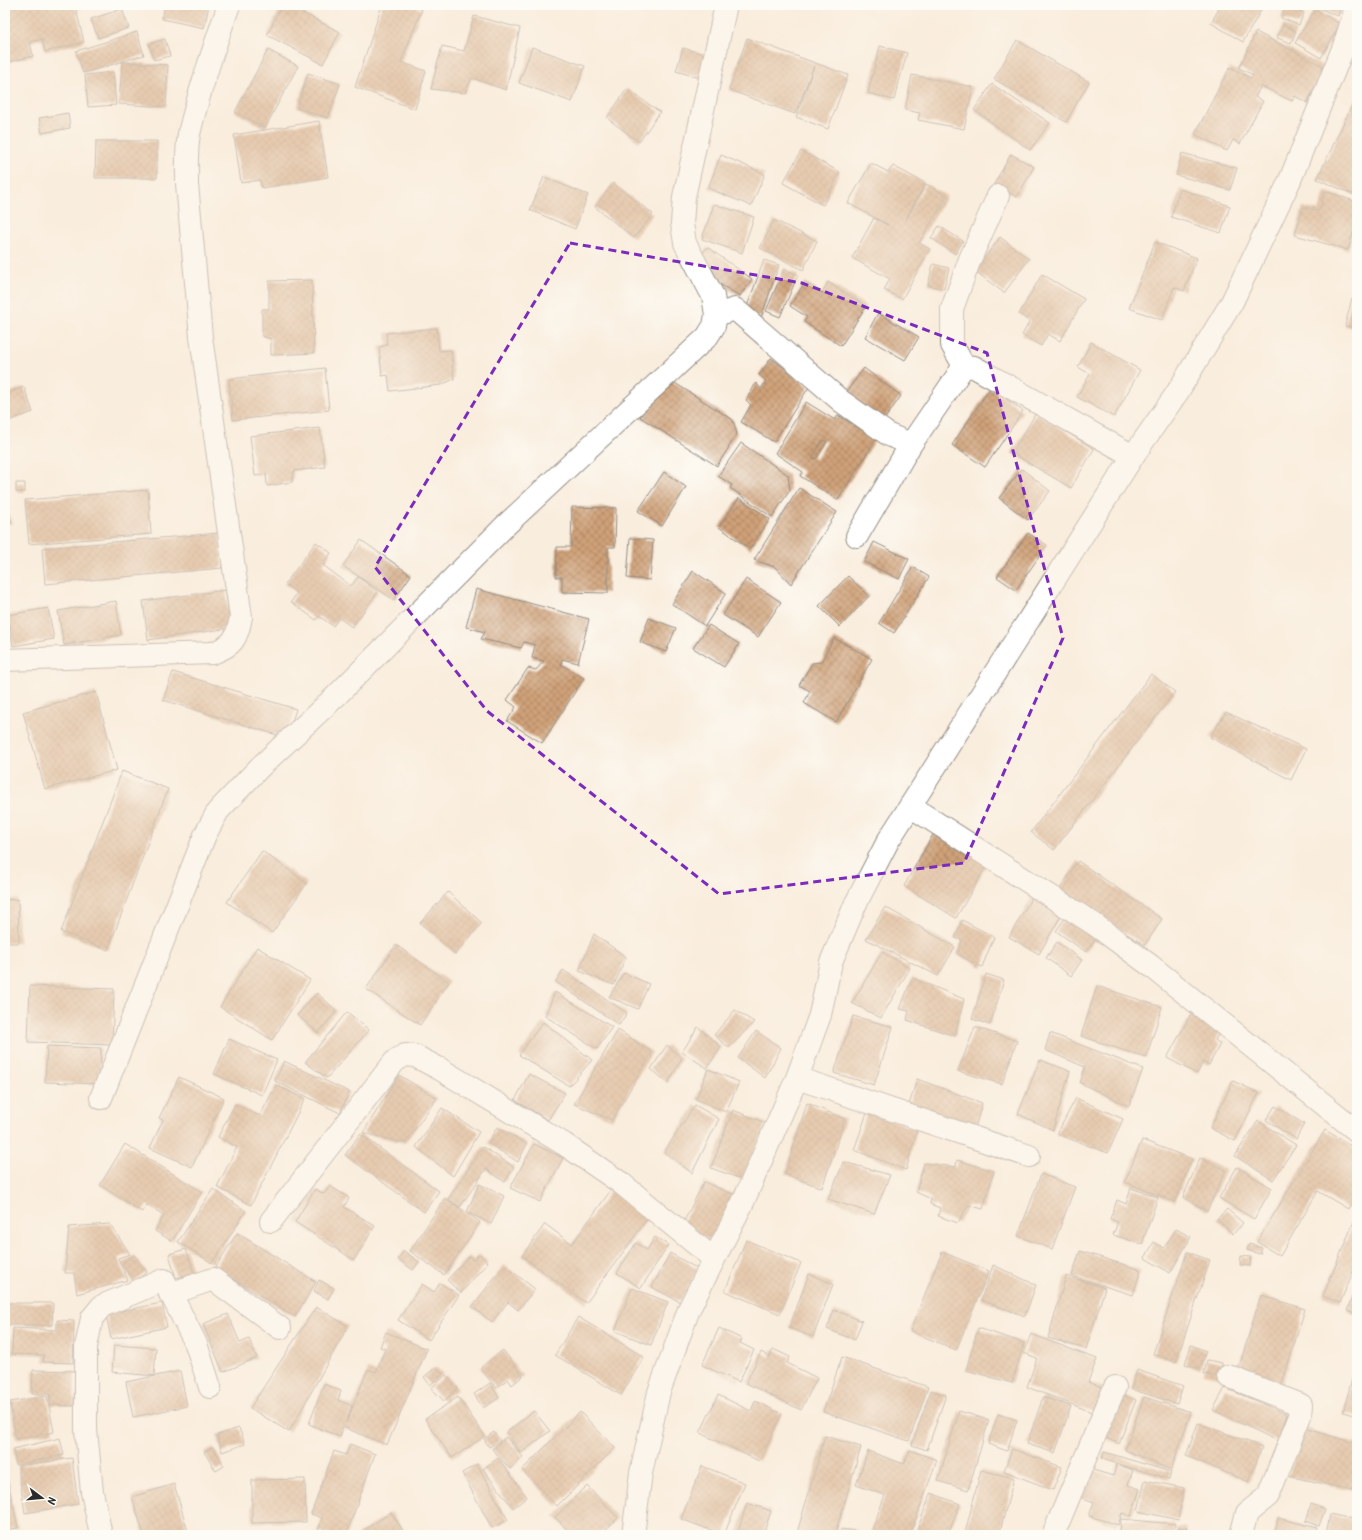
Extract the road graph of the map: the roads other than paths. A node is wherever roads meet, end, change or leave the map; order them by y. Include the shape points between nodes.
1 (229, 5) edge
2 (726, 5) edge
3 (1357, 5) edge
4 (998, 196) dead end
5 (716, 315) junction
6 (964, 366) junction
7 (911, 444) junction
8 (1133, 456) junction
9 (857, 536) dead end
10 (5, 660) edge
11 (910, 806) junction
12 (797, 1078) junction
13 (100, 1098) dead end
14 (1357, 1130) edge
15 (1029, 1156) dead end
16 (271, 1221) dead end
17 (714, 1259) junction
18 (170, 1294) junction
19 (280, 1328) dead end
20 (1228, 1376) dead end
21 (210, 1387) dead end
22 (1115, 1387) dead end
23 (101, 1535) edge
24 (633, 1535) edge
25 (1053, 1535) edge
26 (1241, 1535) edge

1 - 10 street via 189,136 187,184 201,337 241,617 239,630 225,648 212,653
2 - 5 street via 684,197 682,224 685,243 713,296
3 - 8 street via 1344,46 1290,180 1232,302 1177,393
4 - 6 street via 970,259 952,309 952,345
5 - 7 street via 735,309 840,401 889,435
5 - 13 street via 714,326 707,337 506,525 218,811 205,835
6 - 7 street
6 - 8 street via 974,367
7 - 9 street
8 - 11 street
11 - 12 street via 888,841 856,902 830,962 820,1015
11 - 14 street via 1094,924 1151,966
12 - 15 street
12 - 17 street via 743,1202
16 - 17 street via 395,1061 405,1055 415,1056 440,1069 570,1149 621,1183
17 - 24 street via 689,1309 659,1392 641,1473
18 - 19 street via 213,1279
18 - 21 street via 196,1344
18 - 23 street via 164,1280 102,1306 92,1318 86,1347 86,1430 92,1492
20 - 26 street via 1301,1405 1300,1416 1268,1496 1247,1513
22 - 25 street

